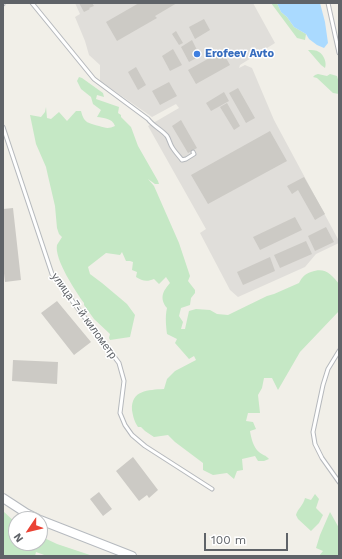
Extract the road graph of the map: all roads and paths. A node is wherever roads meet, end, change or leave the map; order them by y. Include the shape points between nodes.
1 (32, 3) edge
2 (328, 3) edge
3 (339, 53) edge
4 (3, 127) edge
5 (193, 152) dead end
6 (339, 351) edge
7 (339, 482) edge
8 (212, 489) dead end
9 (3, 498) edge
10 (23, 511) edge
11 (48, 523) edge
12 (132, 556) edge

1 - 5 lane via 94,79 162,130 182,160 194,154
2 - 3 lane
4 - 8 lane, улица 7-й километр via 52,274 119,363 124,381 120,413 125,425 145,446
6 - 7 lane via 322,385 313,432 320,454
9 - 10 main road
11 - 12 main road

